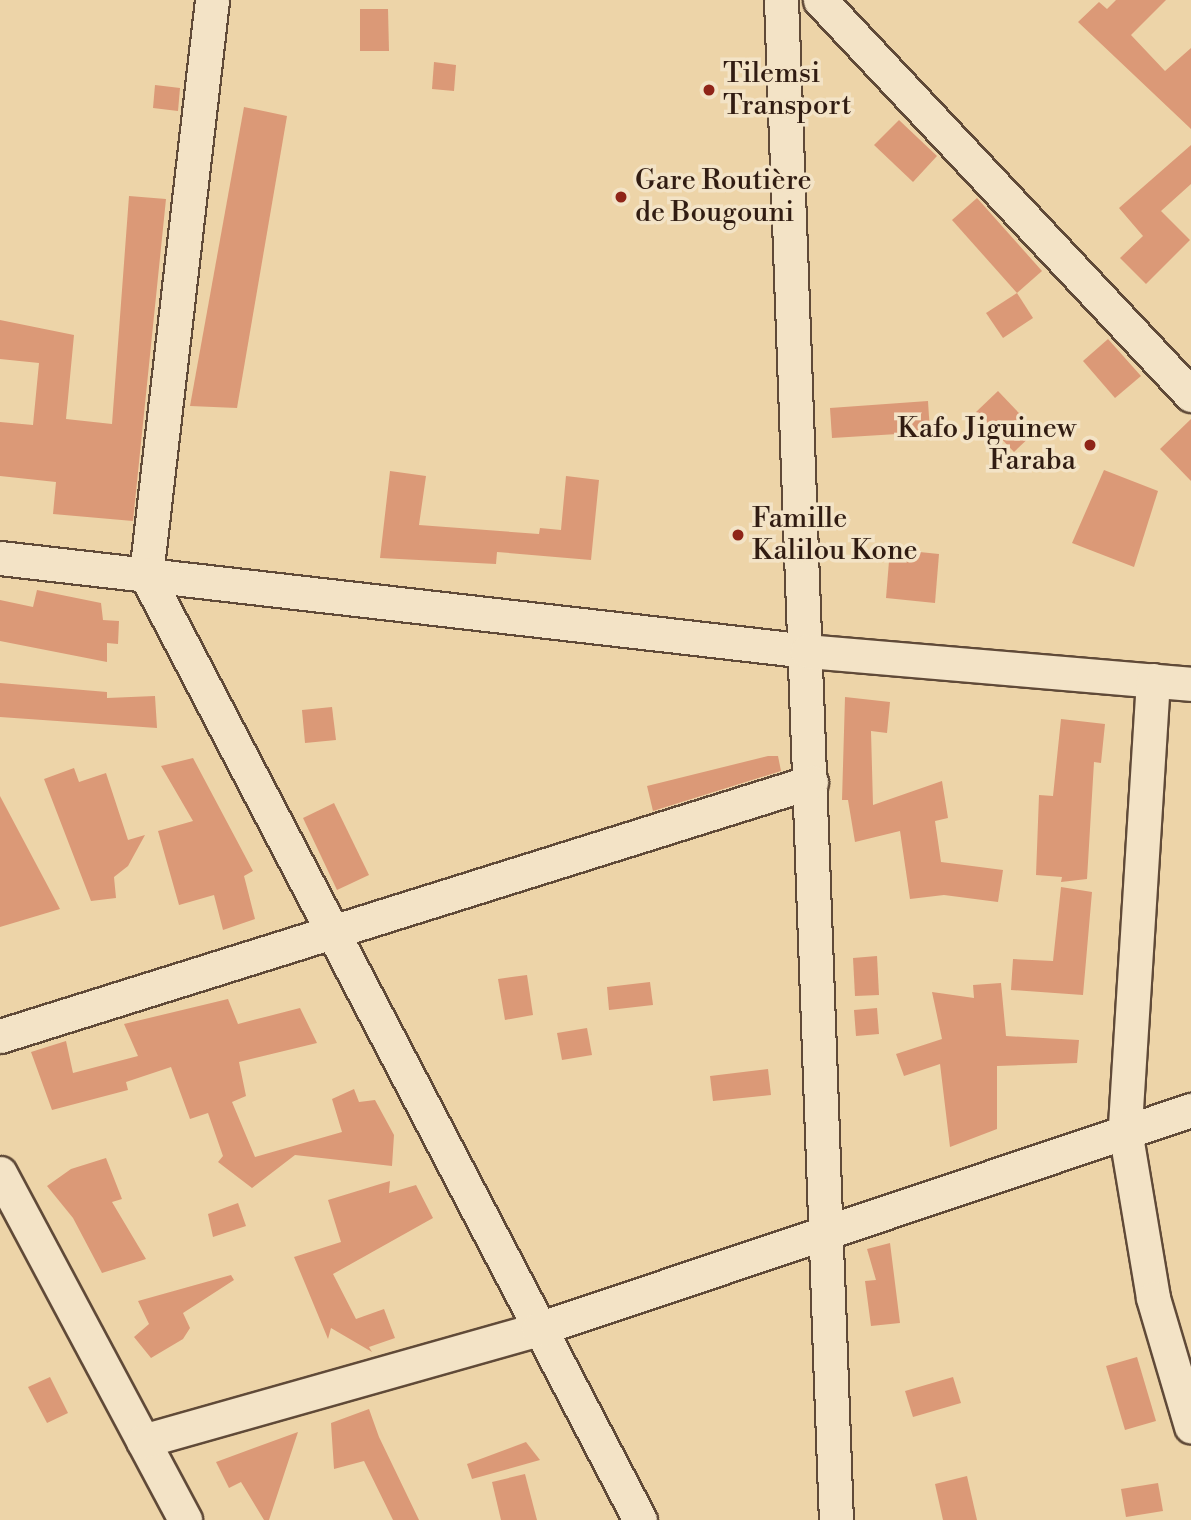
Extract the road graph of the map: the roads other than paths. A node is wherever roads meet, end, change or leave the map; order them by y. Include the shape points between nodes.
1 (212, 0) edge
2 (781, 0) edge
3 (820, 0) edge
4 (1191, 395) edge
5 (0, 558) edge
6 (146, 575) junction
7 (807, 651) junction
8 (1153, 680) junction
9 (1191, 684) edge
10 (811, 782) junction
11 (333, 929) junction
12 (0, 1036) edge
13 (1191, 1110) edge
14 (1125, 1130) junction
15 (0, 1174) edge
16 (826, 1228) junction
17 (538, 1329) junction
18 (1191, 1426) edge
19 (144, 1441) junction
20 (185, 1520) edge
21 (640, 1520) edge
22 (836, 1520) edge

1 - 6 street
2 - 7 street
3 - 4 street
5 - 6 street
6 - 7 street
6 - 11 street
7 - 8 street
7 - 10 street
8 - 9 street
8 - 14 street
10 - 11 street
10 - 16 street
11 - 12 street
11 - 17 street
13 - 14 street
14 - 16 street
14 - 18 street via 1153,1298
15 - 19 street
16 - 17 street
16 - 22 street
17 - 19 street
17 - 21 street
19 - 20 street

